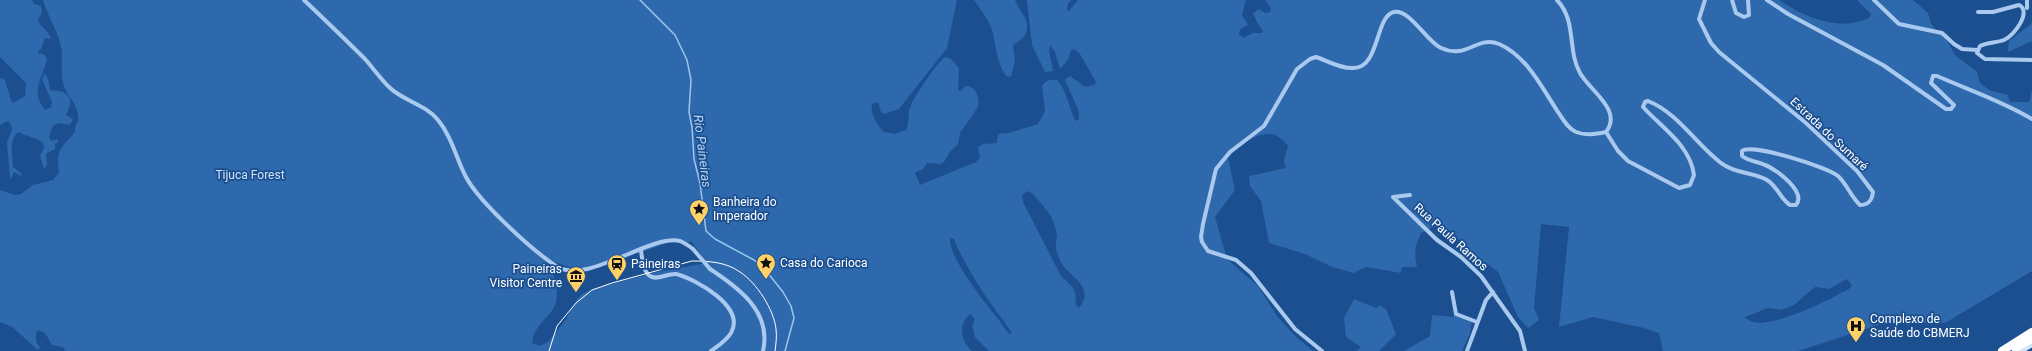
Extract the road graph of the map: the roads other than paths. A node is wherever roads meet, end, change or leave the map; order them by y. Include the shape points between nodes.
1 (304, 0) edge
2 (1558, 0) edge
3 (1705, 0) edge
4 (1732, 0) edge
5 (1748, 0) edge
6 (1767, 0) edge
7 (1874, 0) edge
8 (2027, 0) edge
9 (2027, 8) junction
10 (1978, 12) dead end
11 (1977, 50) junction
12 (2032, 60) edge
13 (2032, 119) edge
14 (1606, 132) junction
15 (1410, 195) dead end
16 (640, 250) junction
17 (1452, 292) dead end
18 (1493, 292) junction
19 (1477, 322) junction
20 (2032, 330) edge
21 (2032, 339) edge
22 (2032, 344) edge
23 (711, 351) edge
24 (763, 351) edge
25 (1322, 351) edge
26 (1467, 351) edge
27 (1525, 351) edge
28 (2000, 351) edge
29 (2011, 351) edge
30 (2020, 351) edge

1 - 16 street via 366,60 389,87 432,113 452,143 462,169 474,189 520,236 556,266 564,270 585,268
2 - 14 street via 1568,17 1576,66 1589,88 1610,112 1611,122
3 - 14 street, Estrada do Sumaré via 1699,19 1711,43 1806,123 1857,171 1873,192 1872,199 1860,205 1838,176 1818,167 1758,150 1744,149 1742,156 1746,160 1765,165 1780,174 1794,188 1799,201 1796,205 1790,205 1766,179 1734,170 1720,162 1682,126 1648,101 1643,108 1673,136 1689,158 1694,176 1690,185 1679,188 1628,161
4 - 5 street via 1736,13 1744,17 1749,14
6 - 13 street via 1883,65 1946,109 1951,109 1954,105 1931,83 1934,76 2008,105
7 - 11 street via 1899,24 1942,33 1962,49
8 - 9 street
9 - 10 street via 2019,4 1993,12
9 - 11 street via 2028,20 2019,30 2003,40 1980,46
11 - 12 street via 1978,55 1985,59
14 - 25 street via 1589,135 1571,130 1530,69 1513,52 1501,45 1487,42 1458,52 1446,50 1432,43 1411,19 1399,12 1394,12 1388,17 1372,53 1360,67 1345,68 1316,57 1302,64 1264,126 1230,152 1216,169 1203,224 1202,242 1208,251 1236,260 1252,273 1295,329
15 - 18 street, Rua Paula Ramos via 1393,198 1437,240 1461,257
16 - 23 street via 646,273 650,276 654,278 674,274 687,277 722,300 733,321 732,332
16 - 24 street, bridge via 664,241 687,244 710,269 741,291 758,311 765,332
17 - 19 street via 1456,314
18 - 19 street via 1486,300
18 - 27 street, Rua Paula Ramos via 1520,331
19 - 26 street
20 - 28 highway
21 - 29 highway
22 - 30 main road

